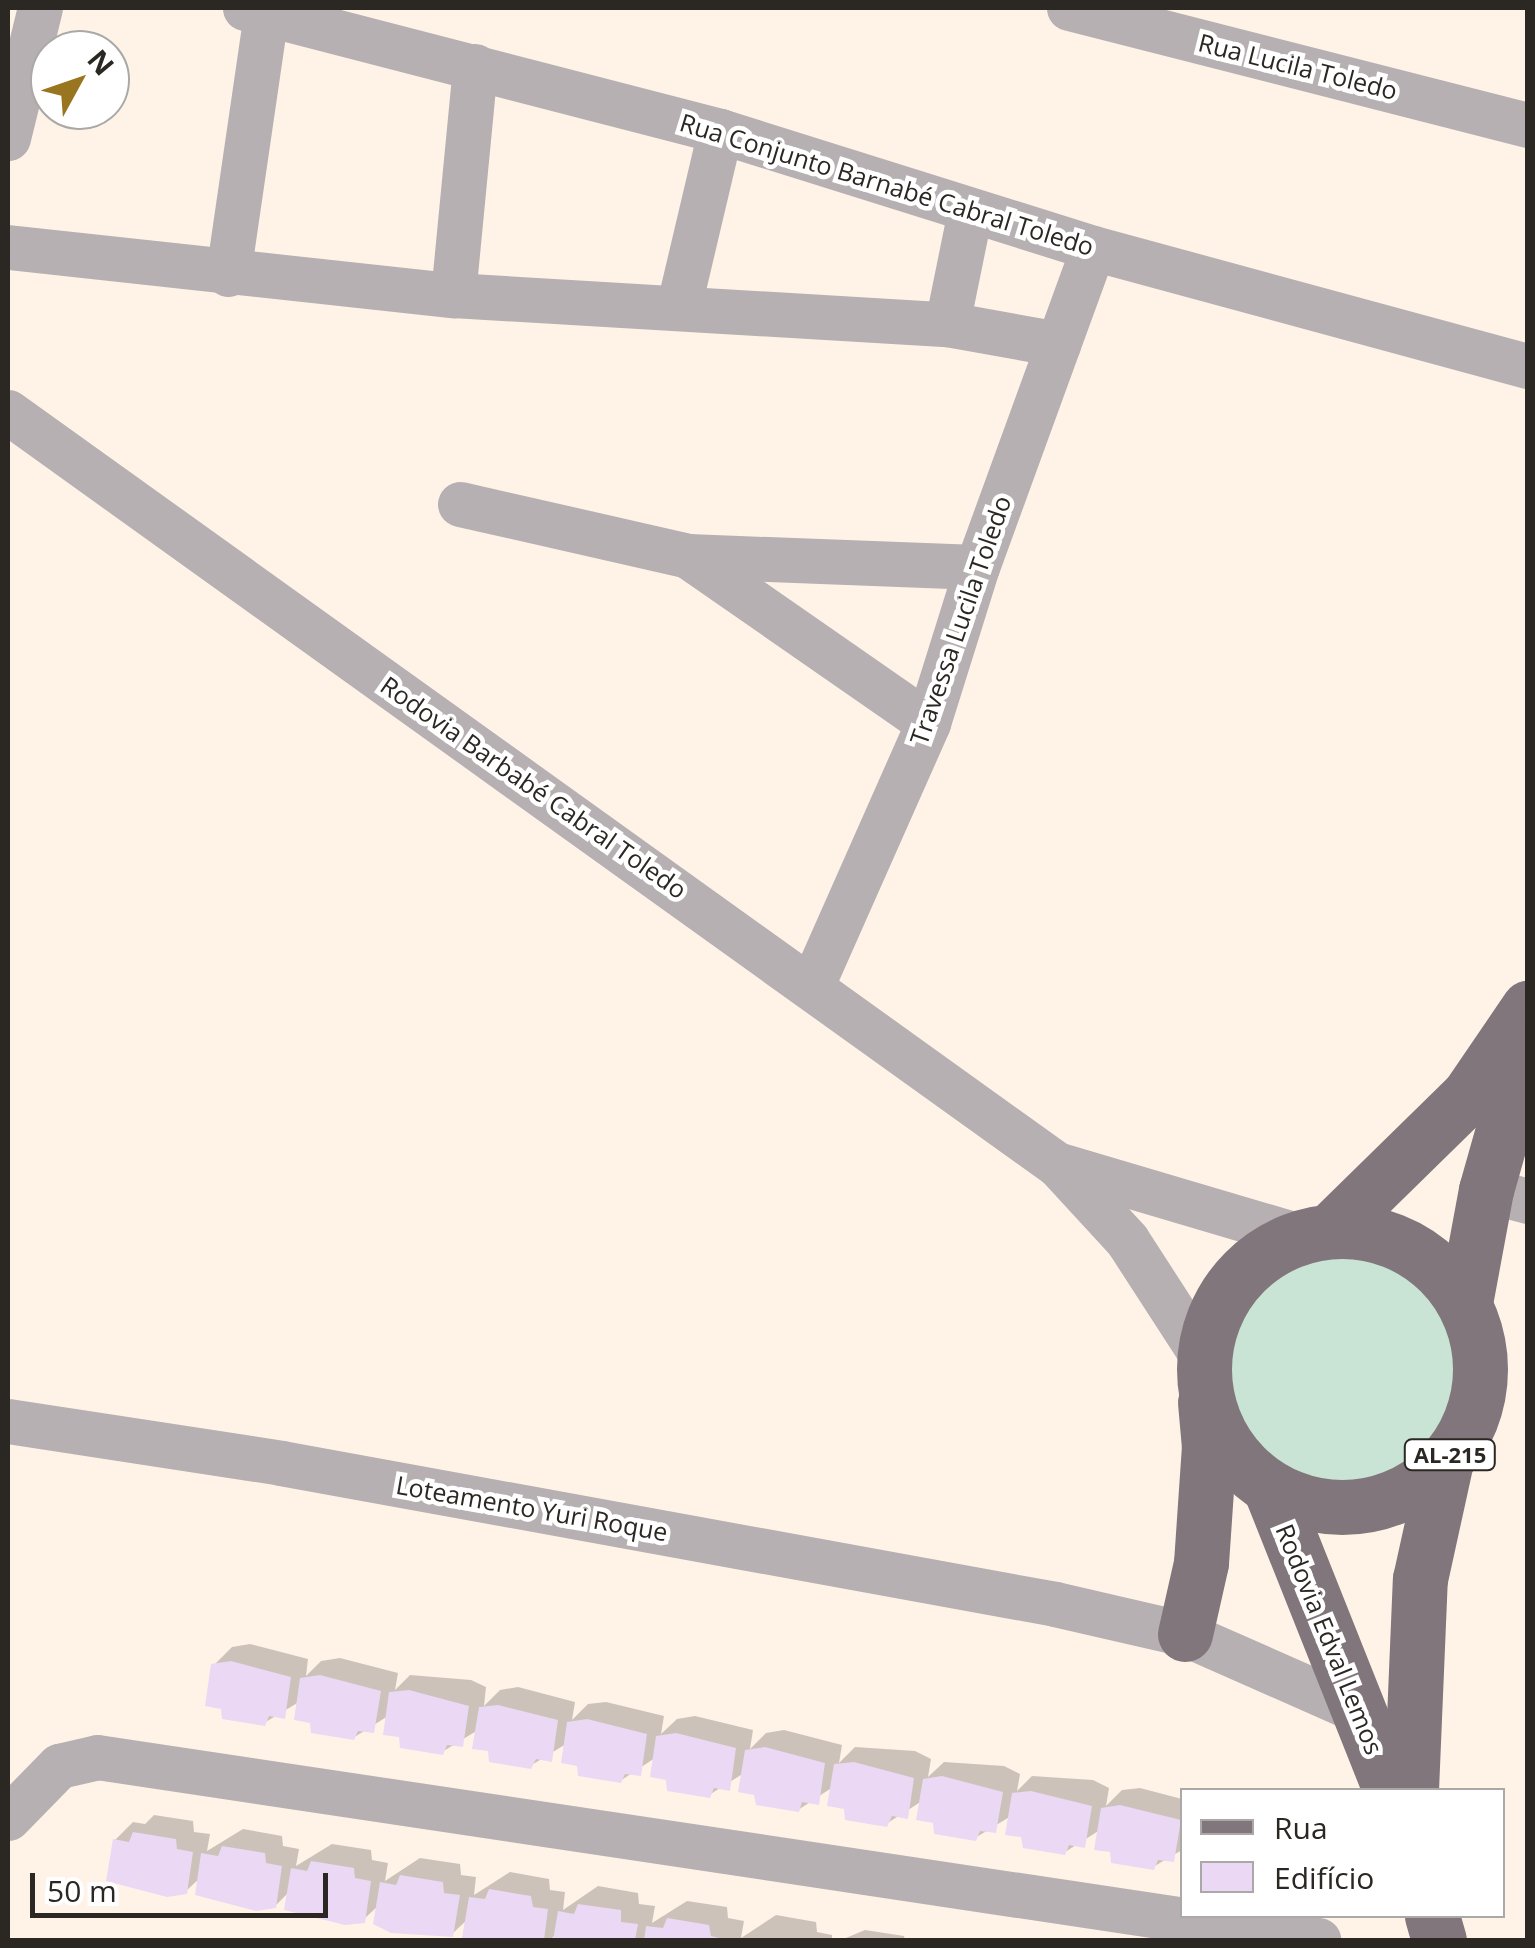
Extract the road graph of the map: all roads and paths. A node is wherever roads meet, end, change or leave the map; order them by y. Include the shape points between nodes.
1 (40, 8) edge
2 (1069, 8) edge
3 (256, 10) edge
4 (475, 66) junction
5 (1528, 125) edge
6 (720, 132) junction
7 (8, 138) edge
8 (970, 212) junction
9 (8, 248) edge
10 (1094, 248) junction
11 (228, 274) junction
12 (453, 295) junction
13 (679, 305) junction
14 (947, 324) junction
15 (1058, 344) junction
16 (1528, 366) edge
17 (8, 412) edge
18 (460, 504) dead end
19 (688, 556) junction
20 (976, 567) junction
21 (928, 722) junction
22 (812, 985) junction
23 (1528, 1008) edge
24 (1528, 1042) edge
25 (1058, 1165) junction
26 (1507, 1196) edge
27 (1315, 1231) junction
28 (1465, 1303) junction
29 (1203, 1375) junction
30 (8, 1421) edge
31 (1446, 1462) junction
32 (1264, 1483) junction
33 (1201, 1563) junction
34 (1185, 1634) junction
35 (1357, 1710) junction
36 (1389, 1788) edge
37 (1411, 1788) edge
38 (8, 1818) edge
39 (1318, 1940) edge

1 - 7 street
2 - 5 street, Rua Lucila Toledo
3 - 4 street, Rua Conjunto Barnabé Cabral Toledo
3 - 11 street
4 - 6 street, Rua Conjunto Barnabé Cabral Toledo
4 - 12 street
6 - 8 street, Rua Conjunto Barnabé Cabral Toledo
6 - 13 street
8 - 10 street, Rua Conjunto Barnabé Cabral Toledo
8 - 14 street
9 - 11 street
10 - 15 street, Travessa Lucila Toledo
10 - 16 street, Rua Conjunto Barnabé Cabral Toledo
11 - 12 street
12 - 13 street
13 - 14 street
14 - 15 street
15 - 20 street, Travessa Lucila Toledo
17 - 22 street, Rodovia Barbabé Cabral Toledo
18 - 19 street
19 - 20 street
19 - 21 street
20 - 21 street, Travessa Lucila Toledo
21 - 22 street, Travessa Lucila Toledo
22 - 25 street, Rodovia Barbabé Cabral Toledo
23 - 27 main road via 1468,1096
24 - 26 main road, AL-215
25 - 27 street, Rodovia Barbabé Cabral Toledo
25 - 29 street, Rodovia Barbabé Cabral Toledo via 1127,1240
26 - 28 main road, AL-215
27 - 28 main road, AL-215 via 1410,1246
27 - 29 main road via 1232,1281
28 - 31 main road, AL-215 via 1479,1343 1480,1386 1469,1426
29 - 32 main road via 1215,1426
29 - 33 main road via 1209,1447
30 - 34 street, Loteamento Yuri Roque via 281,1462 1055,1604
31 - 32 main road, AL-215 via 1408,1491 1363,1506 1315,1506
31 - 37 main road, Rodovia Edval Lemos / AL-215 via 1420,1579
32 - 33 main road via 1226,1510
32 - 35 main road, Rodovia Edval Lemos
33 - 34 main road
34 - 35 street, Loteamento Yuri Roque
35 - 36 main road, Rodovia Edval Lemos
38 - 39 street via 58,1766 97,1757

